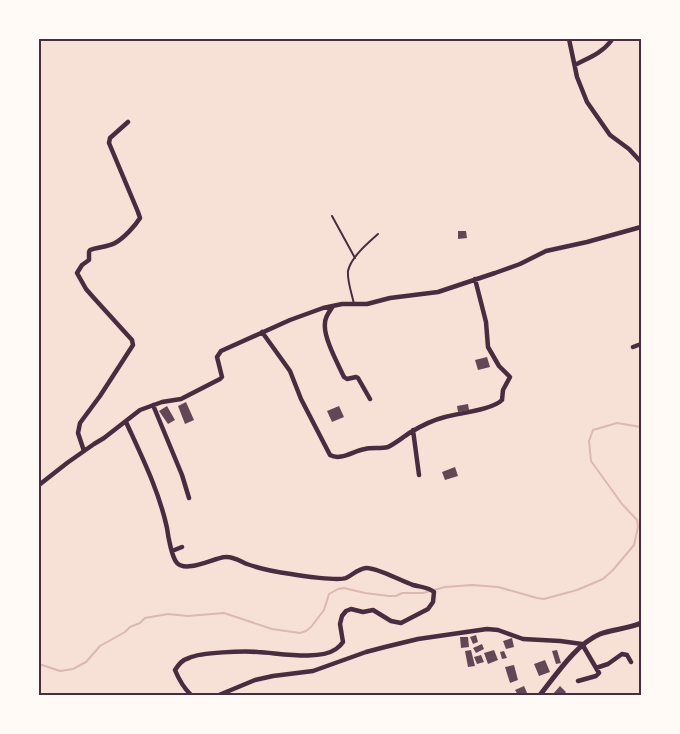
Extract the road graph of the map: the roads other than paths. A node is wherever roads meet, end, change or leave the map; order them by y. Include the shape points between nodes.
1 (569, 39) edge
2 (611, 40) edge
3 (575, 65) junction
4 (128, 122) dead end
5 (641, 162) edge
6 (332, 216) dead end
7 (641, 226) edge
8 (378, 234) dead end
9 (355, 258) junction
10 (475, 279) junction
11 (354, 304) junction
12 (333, 306) junction
13 (262, 332) junction
14 (641, 344) edge
15 (633, 347) dead end
16 (370, 399) dead end
17 (153, 405) junction
18 (126, 422) junction
19 (413, 430) junction
20 (84, 451) junction
21 (419, 475) dead end
22 (39, 485) edge
23 (189, 498) dead end
24 (183, 548) dead end
25 (172, 551) junction
26 (641, 623) edge
27 (582, 644) junction
28 (631, 662) dead end
29 (596, 668) junction
30 (578, 681) dead end
31 (191, 695) edge
32 (219, 695) edge
33 (540, 695) edge

1 - 3 street
2 - 3 street via 601,51
3 - 5 street via 586,102 610,135
4 - 20 street via 109,143 140,218 117,242 90,250 88,261 77,273 133,345 80,423 78,433
6 - 9 lane
7 - 10 street via 553,249
8 - 9 lane
9 - 11 lane via 348,273
10 - 11 street via 438,292
10 - 19 street via 488,347 510,376 502,400
11 - 12 street
12 - 13 street
12 - 16 street via 324,324 333,352 344,377 358,378
13 - 17 street via 219,354 220,380 181,399
13 - 19 street via 290,372 331,457 387,447
14 - 15 street
17 - 18 street
17 - 23 street
18 - 20 street
18 - 25 street via 164,513
19 - 21 street
20 - 22 street
24 - 25 street
25 - 31 street via 177,563 183,566 229,557 274,571 341,578 370,568 430,589 434,594 428,609 401,623 373,610 349,610 340,624 343,642 336,650 318,655 255,651 189,658 175,670
26 - 27 street via 600,634
27 - 29 street
27 - 32 street via 523,639 488,629 461,632 366,652 313,671 255,680
27 - 33 street
28 - 29 street via 622,654
29 - 30 street via 596,676

